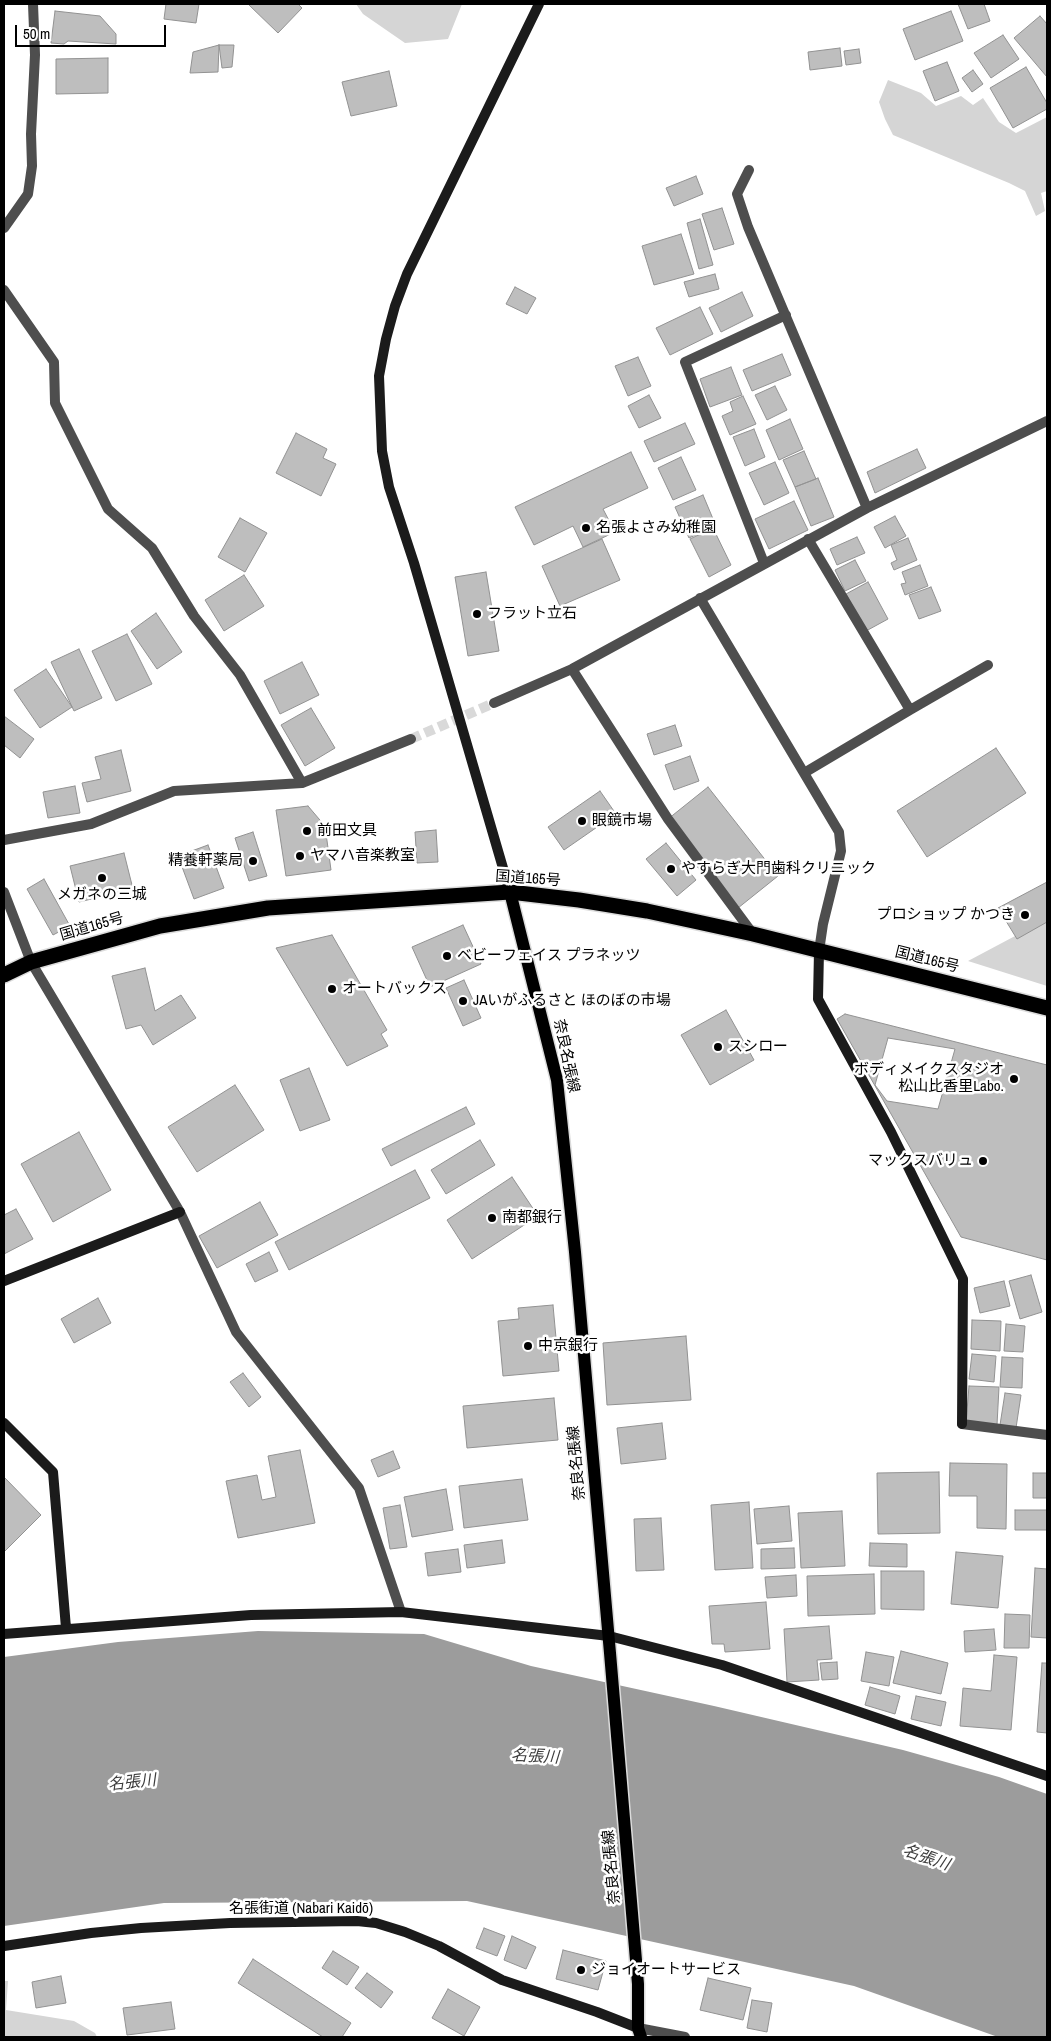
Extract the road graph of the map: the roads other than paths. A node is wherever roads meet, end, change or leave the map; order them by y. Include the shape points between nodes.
1 (33, 4) edge
2 (539, 4) edge
3 (749, 170) dead end
4 (4, 228) edge
5 (4, 290) edge
6 (786, 315) junction
7 (1047, 421) edge
8 (867, 508) junction
9 (808, 539) junction
10 (764, 563) junction
11 (700, 598) junction
12 (988, 665) dead end
13 (572, 669) junction
14 (494, 703) tunnel mouth
15 (910, 710) junction
16 (411, 739) tunnel mouth
17 (804, 773) junction
18 (302, 783) junction
19 (4, 840) edge
20 (4, 892) edge
21 (510, 892) junction
22 (753, 934) junction
23 (819, 951) junction
24 (31, 962) junction
25 (4, 975) edge
26 (1047, 1008) edge
27 (180, 1212) junction
28 (4, 1281) edge
29 (4, 1423) edge
30 (1047, 1435) edge
31 (401, 1612) junction
32 (66, 1628) junction
33 (4, 1634) edge
34 (609, 1636) junction
35 (1047, 1776) edge
36 (4, 1946) edge
37 (639, 2032) edge
38 (686, 2037) edge

1 - 4 street via 32,166 28,194
2 - 21 street via 407,274 392,314 379,376 382,452 389,487
3 - 6 street via 737,194
5 - 18 street via 54,362 55,403 108,508 152,548 194,616 240,675
6 - 8 street
6 - 10 street via 686,362
7 - 8 street
8 - 9 street
9 - 10 street
9 - 15 street
10 - 11 street
11 - 13 street
11 - 17 street
12 - 15 street
13 - 14 street
13 - 22 street via 668,818
15 - 17 street
16 - 18 street
17 - 23 street via 839,832 842,851
18 - 19 street via 174,791 90,824
20 - 24 street
21 - 22 highway, 国道165号 via 647,911
21 - 24 highway, 国道165号 via 268,908 160,926
21 - 34 main road, 奈良名張線 via 557,1080
22 - 23 highway, 国道165号
23 - 26 highway, 国道165号
23 - 30 street via 818,999 891,1132 963,1280 962,1424
24 - 25 highway, 国道165号
24 - 27 street
27 - 28 street
27 - 31 street via 236,1332 359,1488
29 - 32 street via 53,1472
31 - 32 street via 251,1615
31 - 34 street
32 - 33 street
34 - 35 street via 722,1665
34 - 37 main road, 奈良名張線 via 638,1984
36 - 37 street, 名張街道 (Nabari Kaidō) via 91,1933 230,1923 376,1923 439,1946 502,1980 597,2012
37 - 38 street

